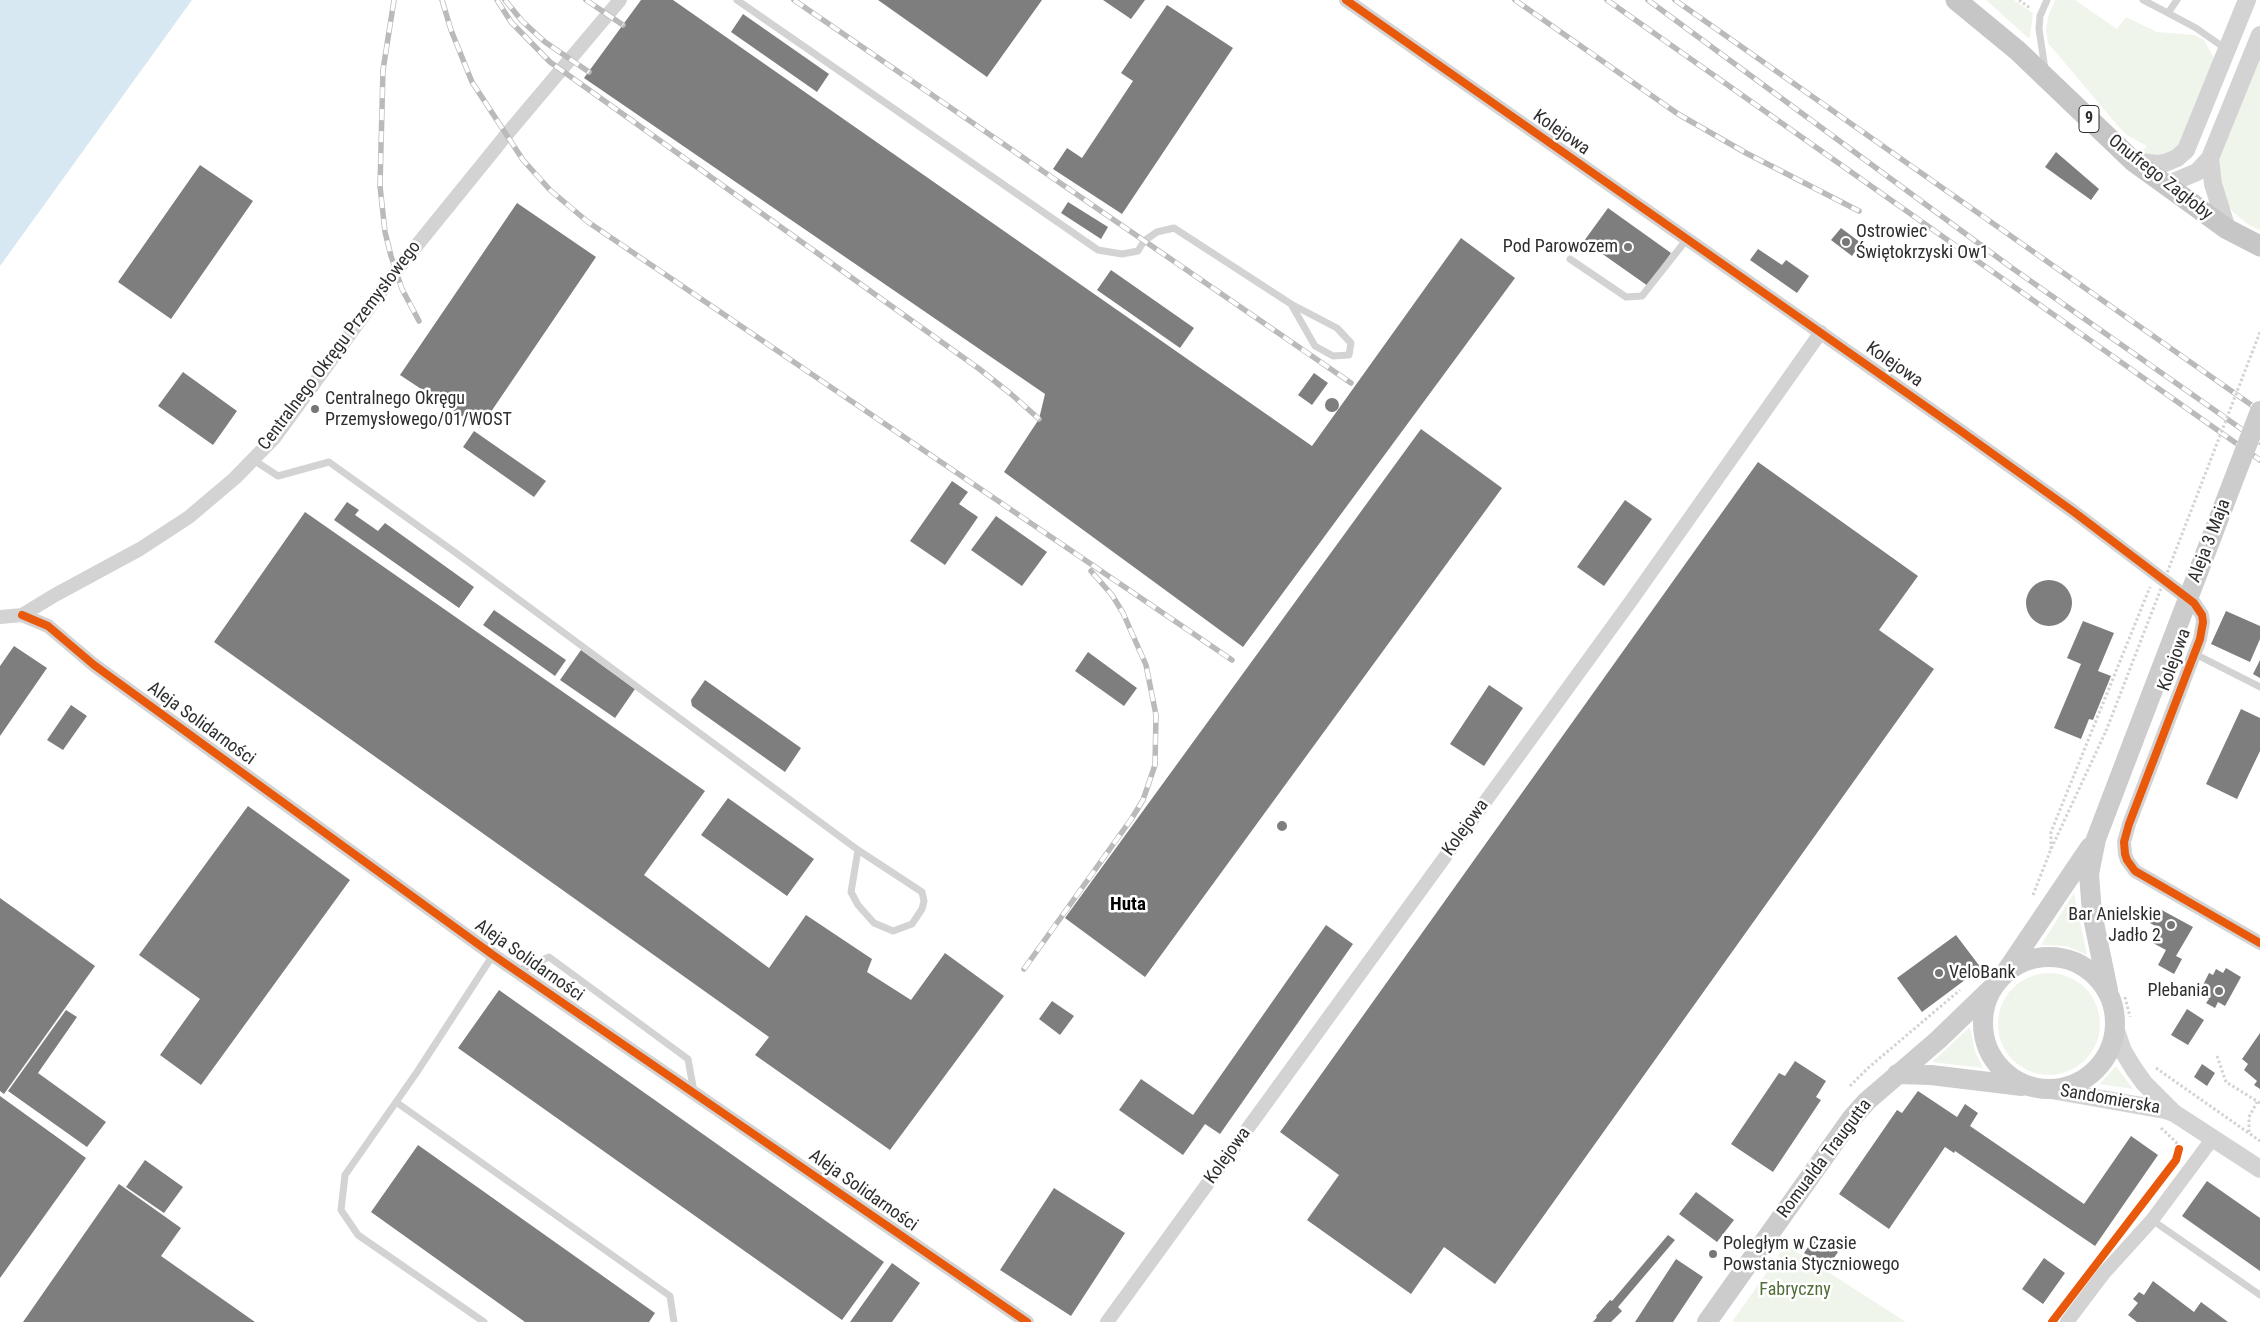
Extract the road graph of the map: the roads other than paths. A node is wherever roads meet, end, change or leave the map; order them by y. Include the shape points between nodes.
1 (620, 0) edge
2 (737, 0) edge
3 (1346, 0) edge
4 (1956, 0) edge
5 (2047, 0) edge
6 (2143, 0) edge
7 (2176, 0) edge
8 (2248, 0) edge
9 (2168, 12) junction
10 (2260, 35) edge
11 (2226, 49) junction
12 (2046, 77) junction
13 (2210, 158) junction
14 (2133, 161) junction
15 (2166, 185) junction
16 (2227, 229) junction
17 (1687, 240) junction
18 (2260, 246) edge
19 (1570, 259) dead end
20 (1291, 304) junction
21 (1821, 332) junction
22 (2260, 411) edge
23 (252, 459) junction
24 (22, 615) junction
25 (0, 617) edge
26 (2195, 654) junction
27 (2260, 687) edge
28 (2096, 839) junction
29 (858, 850) junction
30 (2260, 943) edge
31 (493, 955) junction
32 (2007, 970) junction
33 (517, 971) junction
34 (1994, 986) junction
35 (2109, 994) junction
36 (2115, 1028) junction
37 (1897, 1074) junction
38 (2040, 1088) junction
39 (694, 1092) junction
40 (396, 1102) junction
41 (2174, 1113) junction
42 (2213, 1138) junction
43 (2260, 1169) edge
44 (2152, 1220) junction
45 (2260, 1295) edge
46 (484, 1322) edge
47 (674, 1322) edge
48 (1027, 1322) edge
49 (1107, 1322) edge
50 (1707, 1322) edge
51 (2067, 1322) edge

1 - 23 street, Centralnego Okręgu Przemysłowego via 402,264 275,437
2 - 20 lane via 1098,250 1122,254 1138,251 1144,241 1157,232 1174,228
3 - 17 street, Kolejowa
4 - 12 main road, Onufrego Zagłoby / 9
5 - 12 lane via 2038,29
6 - 9 lane
7 - 9 lane
8 - 11 street
9 - 11 lane
10 - 13 street
11 - 14 street via 2189,144 2182,154 2172,161 2157,164
12 - 14 main road, Onufrego Zagłoby / 9
13 - 15 street via 2197,172
13 - 16 street via 2213,184
14 - 15 main road, Onufrego Zagłoby / 9
15 - 16 main road, Onufrego Zagłoby / 9
16 - 18 main road, Onufrego Zagłoby / 9
17 - 19 lane via 1642,296 1626,296
17 - 21 street, Kolejowa
20 - 20 lane via 1337,328 1351,343 1349,355 1333,356 1315,346
21 - 26 street, Kolejowa via 2074,512 2194,603 2203,622
21 - 49 street, Kolejowa via 1631,601
22 - 28 main road, Aleja 3 Maja, bridge
23 - 24 street, Centralnego Okręgu Przemysłowego via 210,501 166,533
23 - 29 lane via 278,476 329,462
24 - 25 street, Centralnego Okręgu Przemysłowego
24 - 31 street, Aleja Solidarności via 48,626 94,665
26 - 27 lane
26 - 30 street, Kolejowa via 2129,824 2124,842 2127,860 2135,871
28 - 32 main road, Aleja 3 Maja
28 - 35 main road, Aleja 3 Maja via 2089,890
29 - 29 lane via 922,892 922,909 912,924 893,931 874,923 858,905 851,892
31 - 33 street, Aleja Solidarności
31 - 40 lane
32 - 34 main road
32 - 35 main road via 2025,961 2044,957 2064,958 2090,971
33 - 39 street, Aleja Solidarności
33 - 39 lane via 549,958 688,1059
34 - 37 main road, Romualda Traugutta
34 - 38 main road via 1986,1004 1983,1023 1990,1052 2008,1075
35 - 36 main road via 2115,1013
36 - 38 main road via 2109,1052 2091,1074 2064,1087
36 - 41 street, Sandomierska via 2134,1069
37 - 38 main road
37 - 50 main road, Romualda Traugutta via 1867,1101 1838,1135
38 - 41 street, Sandomierska via 2146,1105
39 - 48 street, Aleja Solidarności
40 - 46 lane via 345,1176 342,1210 358,1235
40 - 47 lane via 670,1296
41 - 42 street, Sandomierska
42 - 43 street, Sandomierska
42 - 44 street
44 - 45 lane
44 - 51 street via 2104,1273

